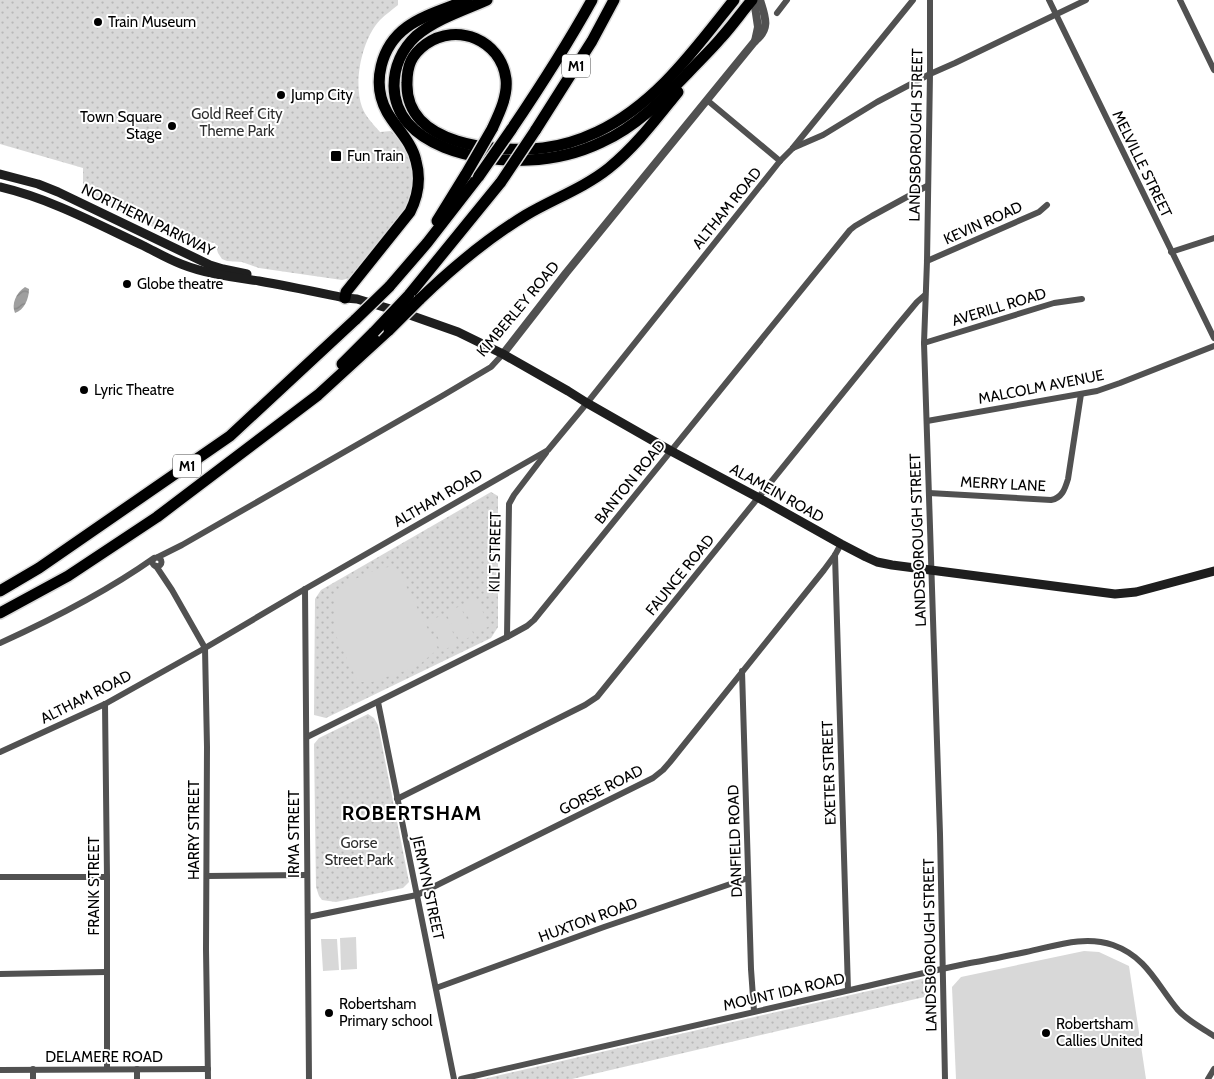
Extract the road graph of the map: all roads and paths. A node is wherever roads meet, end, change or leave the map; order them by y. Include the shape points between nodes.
1 (467, 0) edge
2 (487, 0) edge
3 (592, 0) edge
4 (614, 0) edge
5 (734, 0) edge
6 (753, 0) edge
7 (760, 0) edge
8 (787, 0) edge
9 (913, 0) edge
10 (930, 0) edge
11 (1049, 0) edge
12 (1086, 0) edge
13 (1180, 0) edge
14 (776, 13) dead end
15 (1056, 15) junction
16 (721, 38) junction
17 (755, 40) junction
18 (1214, 70) edge
19 (930, 74) junction
20 (707, 100) junction
21 (792, 149) junction
22 (780, 161) junction
23 (0, 174) edge
24 (927, 186) junction
25 (0, 188) edge
26 (1047, 206) dead end
27 (1214, 238) edge
28 (427, 243) junction
29 (1171, 252) junction
30 (927, 261) junction
31 (345, 295) junction
32 (925, 295) junction
33 (414, 297) junction
34 (1082, 299) dead end
35 (1214, 338) edge
36 (924, 343) junction
37 (1214, 346) edge
38 (503, 354) junction
39 (1082, 394) junction
40 (587, 403) junction
41 (287, 418) junction
42 (927, 421) junction
43 (548, 450) junction
44 (671, 451) junction
45 (929, 493) junction
46 (759, 498) junction
47 (841, 544) junction
48 (835, 556) junction
49 (158, 562) junction
50 (932, 569) junction
51 (1214, 571) edge
52 (305, 588) junction
53 (0, 591) edge
54 (0, 613) edge
55 (507, 637) junction
56 (0, 643) edge
57 (205, 648) junction
58 (742, 671) junction
59 (378, 702) junction
60 (105, 704) junction
61 (307, 737) junction
62 (0, 752) edge
63 (397, 799) junction
64 (307, 875) junction
65 (207, 876) junction
66 (0, 877) edge
67 (107, 877) junction
68 (748, 878) junction
69 (417, 894) junction
70 (308, 917) junction
71 (942, 969) junction
72 (106, 972) junction
73 (0, 974) edge
74 (436, 988) junction
75 (848, 990) junction
76 (754, 1011) junction
77 (1214, 1036) edge
78 (107, 1069) junction
79 (137, 1069) junction
80 (208, 1069) junction
81 (1214, 1069) edge
82 (0, 1070) edge
83 (33, 1070) junction
84 (33, 1079) edge
85 (137, 1079) edge
86 (208, 1079) edge
87 (309, 1079) edge
88 (454, 1079) edge
89 (460, 1079) edge
90 (945, 1079) edge
91 (1208, 1079) edge

1 - 31 highway via 408,26 385,54 379,78 382,101 416,160 418,188 410,212
2 - 16 highway via 442,20 416,37 398,63 394,91 399,109 424,137 461,153 501,161 569,154 626,129 647,114
3 - 28 highway, M1, bridge via 511,130
4 - 33 highway, M1, bridge via 536,131
5 - 28 highway, bridge via 677,70 630,113 579,140 545,148 506,150 478,147 433,131 414,114 406,90 408,65 426,44 440,36 456,34 481,41 494,51 506,79 506,90 492,129 466,174 438,217
6 - 16 highway
6 - 17 street via 758,27
7 - 17 street, KIMBERLEY ROAD via 765,25
8 - 14 street
9 - 21 street, ALTHAM ROAD
10 - 19 street, LANDSBOROUGH STREET
11 - 15 street, MELVILLE STREET
12 - 15 street, ALTHAM ROAD
13 - 18 street
15 - 19 street, ALTHAM ROAD
15 - 29 street, MELVILLE STREET
16 - 33 highway via 625,155 607,170 497,234
17 - 20 street, KIMBERLEY ROAD
19 - 21 street, ALTHAM ROAD
19 - 24 street, LANDSBOROUGH STREET
20 - 22 street
20 - 38 street, KIMBERLEY ROAD
21 - 22 street, ALTHAM ROAD
22 - 40 street, ALTHAM ROAD
23 - 31 main road, NORTHERN PARKWAY via 58,192 210,266
24 - 30 street, LANDSBOROUGH STREET
24 - 44 street, BANTON ROAD via 850,230
25 - 31 main road, NORTHERN PARKWAY via 36,197 201,271
26 - 30 street, KEVIN ROAD
27 - 29 street
28 - 53 highway, M1, bridge via 389,287 230,436 39,568
29 - 35 street, MELVILLE STREET
30 - 32 street, LANDSBOROUGH STREET
31 - 38 main road, ALAMEIN ROAD via 458,332
32 - 36 street, LANDSBOROUGH STREET
32 - 46 street, FAUNCE ROAD
33 - 41 highway, M1, bridge
33 - 41 highway, bridge via 389,330 318,395
34 - 36 street, AVERILL ROAD via 1054,303
36 - 42 street, LANDSBOROUGH STREET
37 - 39 street, MALCOLM AVENUE via 1120,383
38 - 40 main road, ALAMEIN ROAD
38 - 49 street, KIMBERLEY ROAD via 491,366 442,396 182,545
39 - 42 street, MALCOLM AVENUE
39 - 45 street, MERRY LANE via 1068,479 1059,497 1051,500
40 - 43 street, ALTHAM ROAD
40 - 44 main road, ALAMEIN ROAD
41 - 54 highway, M1 via 141,528 68,576
42 - 45 street, LANDSBOROUGH STREET
43 - 52 street, ALTHAM ROAD
43 - 55 street, KILT STREET via 509,504
44 - 46 main road, ALAMEIN ROAD
44 - 55 street, BANTON ROAD via 541,613 527,626
45 - 50 street, LANDSBOROUGH STREET
46 - 47 main road, ALAMEIN ROAD
46 - 63 street, FAUNCE ROAD via 593,701
47 - 48 street, GORSE ROAD
47 - 50 main road, ALAMEIN ROAD via 877,562
48 - 58 street, GORSE ROAD
48 - 75 street, EXETER STREET
49 - 56 street, KIMBERLEY ROAD
49 - 57 street, HARRY STREET
50 - 51 main road, ALAMEIN ROAD via 1115,594 1136,592
50 - 71 street, LANDSBOROUGH STREET
52 - 57 street, ALTHAM ROAD
52 - 61 street, IRMA STREET
55 - 59 street, BANTON ROAD
57 - 60 street, ALTHAM ROAD
57 - 65 street, HARRY STREET
58 - 68 street, DANFIELD ROAD
58 - 69 street, GORSE ROAD via 670,762 653,778
59 - 61 street, BANTON ROAD
59 - 63 street, JERMYN STREET
60 - 62 street, ALTHAM ROAD
60 - 67 street, FRANK STREET
61 - 64 street, IRMA STREET
63 - 69 street, JERMYN STREET
64 - 65 street
64 - 70 street, IRMA STREET
65 - 80 street, HARRY STREET
66 - 67 street
67 - 72 street, FRANK STREET
68 - 74 street, HUXTON ROAD
68 - 76 street, DANFIELD ROAD
69 - 70 street, GORSE ROAD
69 - 74 street, JERMYN STREET
70 - 87 street, IRMA STREET
71 - 75 street, MOUNT IDA ROAD
71 - 77 street, MOUNT IDA ROAD via 1072,942 1093,941 1114,946 1139,960 1181,1012
71 - 90 street, LANDSBOROUGH STREET
72 - 73 street
72 - 78 street, FRANK STREET
74 - 88 street, JERMYN STREET
75 - 76 street, MOUNT IDA ROAD
76 - 89 street, MOUNT IDA ROAD
78 - 79 street, DELAMERE ROAD
78 - 83 street, DELAMERE ROAD
79 - 80 street, DELAMERE ROAD
79 - 85 street
80 - 86 street, HARRY STREET
81 - 91 street
82 - 83 street, DELAMERE ROAD
83 - 84 street

